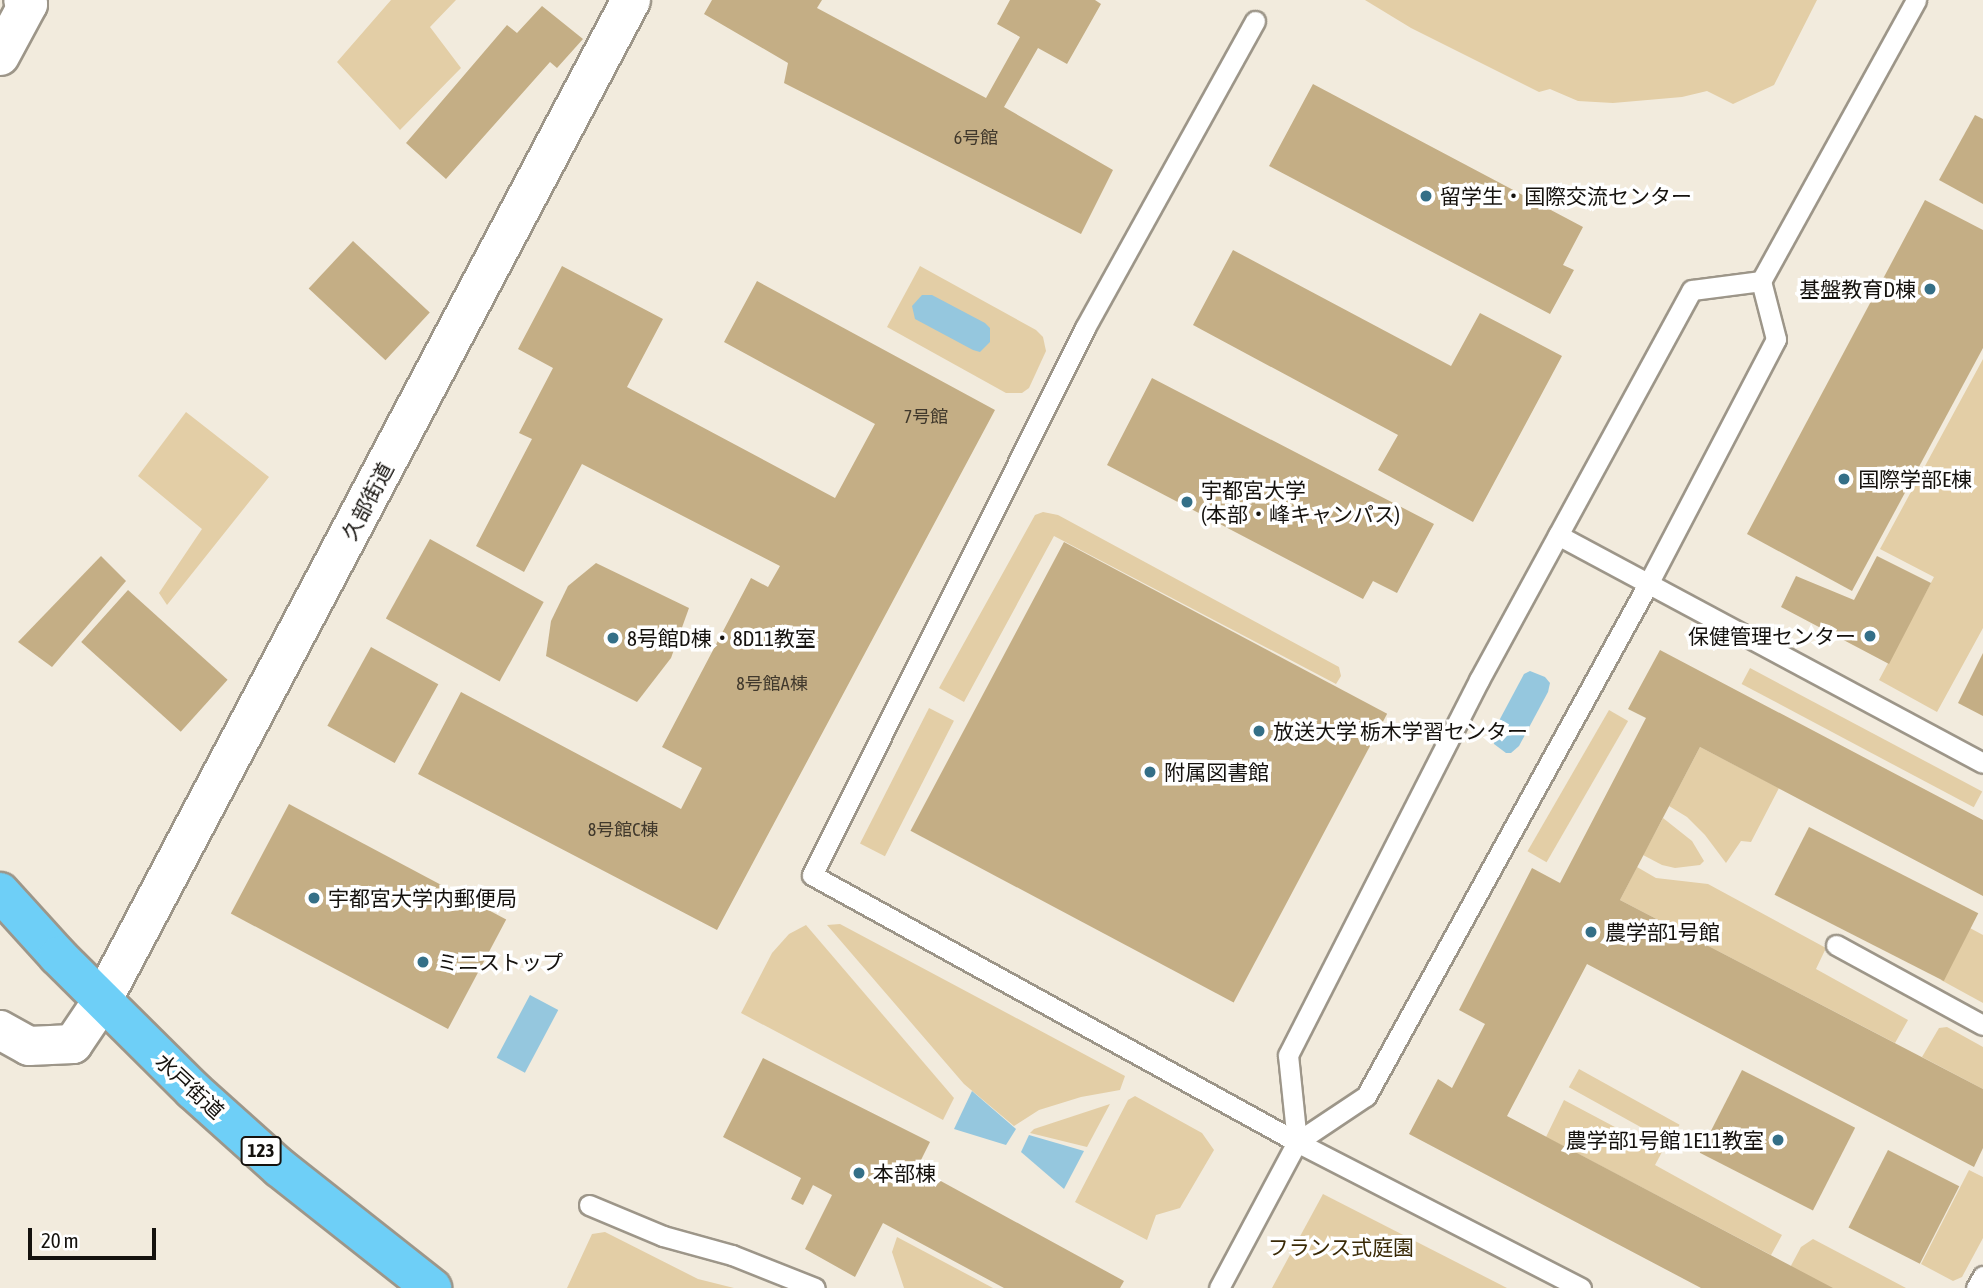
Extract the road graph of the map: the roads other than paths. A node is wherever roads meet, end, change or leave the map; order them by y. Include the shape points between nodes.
1 (23, 0) edge
2 (631, 0) edge
3 (1916, 0) edge
4 (1255, 21) dead end
5 (0, 55) edge
6 (1761, 281) junction
7 (1558, 535) junction
8 (1648, 584) junction
9 (1983, 763) edge
10 (0, 892) edge
11 (1836, 945) dead end
12 (102, 1001) junction
13 (1983, 1025) edge
14 (0, 1030) edge
15 (1297, 1142) junction
16 (589, 1205) dead end
17 (1983, 1276) edge
18 (432, 1288) edge
19 (815, 1288) edge
20 (1219, 1288) edge
21 (1581, 1288) edge
22 (1976, 1288) edge

1 - 5 street via 28,4
2 - 12 street, 久部街道
3 - 6 lane
4 - 15 lane via 1085,328 812,875
6 - 7 lane via 1692,289
6 - 8 lane via 1776,339
7 - 8 lane
7 - 15 lane via 1288,1055
8 - 9 lane
8 - 15 lane via 1366,1096
10 - 12 highway, 水戸街道 / 123
11 - 13 lane
12 - 14 street, 久部街道 via 73,1044 29,1046
12 - 18 highway, 水戸街道 / 123 via 280,1168
15 - 20 lane
15 - 21 lane
16 - 19 lane via 663,1236 732,1255
17 - 22 lane

